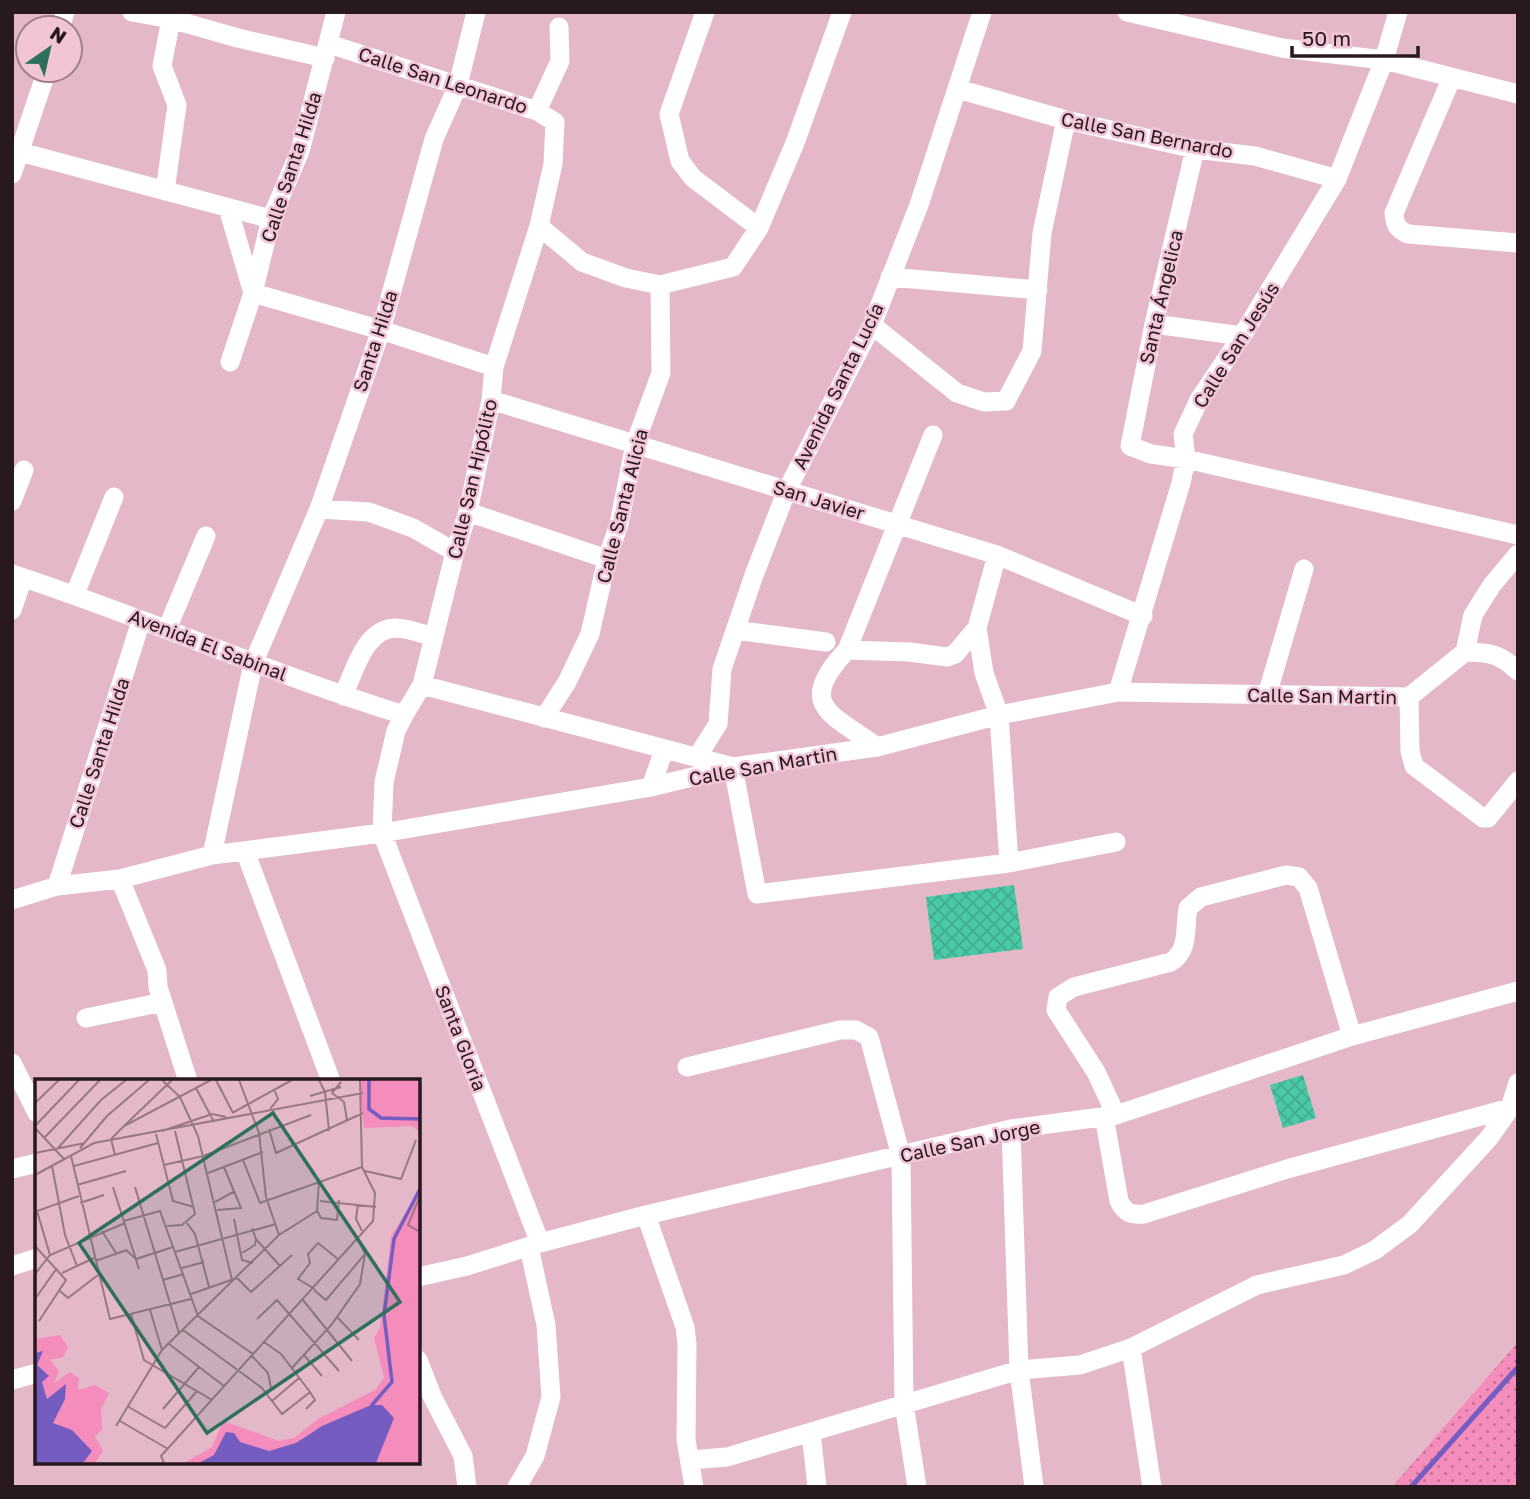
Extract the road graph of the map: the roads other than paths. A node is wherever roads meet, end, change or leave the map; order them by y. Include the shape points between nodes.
1 (132, 12) edge
2 (336, 12) edge
3 (476, 12) edge
4 (705, 12) edge
5 (842, 12) edge
6 (982, 12) edge
7 (1127, 12) edge
8 (1398, 12) edge
9 (171, 19) junction
10 (559, 27) dead end
11 (327, 51) junction
12 (1384, 60) junction
13 (1452, 77) junction
14 (41, 84) edge
15 (458, 85) junction
16 (958, 89) junction
17 (1518, 94) edge
18 (537, 111) junction
19 (1066, 120) junction
20 (555, 122) joint
21 (19, 141) edge
22 (1195, 149) junction
23 (12, 174) edge
24 (1337, 179) junction
25 (165, 191) junction
26 (228, 208) junction
27 (271, 219) junction
28 (538, 226) junction
29 (759, 228) junction
30 (1518, 243) edge
31 (890, 277) junction
32 (660, 285) junction
33 (1038, 290) junction
34 (253, 293) junction
35 (1154, 324) junction
36 (872, 325) junction
37 (381, 330) junction
38 (1242, 337) junction
39 (230, 362) dead end
40 (494, 367) junction
41 (491, 400) junction
42 (933, 435) dead end
43 (635, 444) junction
44 (1186, 459) junction
45 (24, 470) dead end
46 (786, 490) junction
47 (114, 497) dead end
48 (12, 501) edge
49 (319, 509) junction
50 (468, 512) junction
51 (899, 524) junction
52 (1518, 535) edge
53 (206, 536) dead end
54 (455, 552) junction
55 (1518, 554) edge
56 (997, 555) junction
57 (607, 559) junction
58 (1304, 569) dead end
59 (18, 576) edge
60 (75, 594) junction
61 (12, 610) edge
62 (1143, 616) junction
63 (141, 621) junction
64 (858, 624) junction
65 (976, 628) junction
66 (167, 629) junction
67 (735, 630) junction
68 (434, 637) junction
69 (826, 642) junction
70 (847, 650) junction
71 (1465, 652) junction
72 (253, 664) junction
73 (1518, 671) edge
74 (825, 676) junction
75 (422, 685) junction
76 (1118, 692) junction
77 (1267, 695) junction
78 (343, 696) junction
79 (1409, 697) junction
80 (404, 715) junction
81 (999, 715) junction
82 (544, 718) junction
83 (877, 747) junction
84 (664, 750) junction
85 (696, 757) junction
86 (733, 767) junction
87 (1518, 781) edge
88 (652, 787) junction
89 (382, 833) junction
90 (1116, 842) dead end
91 (245, 851) junction
92 (212, 855) junction
93 (1009, 863) junction
94 (120, 879) junction
95 (57, 886) junction
96 (12, 900) edge
97 (1518, 991) edge
98 (163, 1002) junction
99 (86, 1018) dead end
100 (1352, 1036) junction
101 (12, 1062) edge
102 (687, 1067) dead end
103 (187, 1079) edge
104 (330, 1079) edge
105 (1518, 1083) edge
106 (1510, 1108) junction
107 (35, 1109) edge
108 (1110, 1116) junction
109 (1011, 1129) junction
110 (901, 1156) junction
111 (35, 1163) edge
112 (12, 1169) edge
113 (646, 1215) junction
114 (534, 1245) junction
115 (35, 1259) edge
116 (12, 1266) edge
117 (420, 1277) edge
118 (1131, 1348) junction
119 (420, 1365) edge
120 (1019, 1370) junction
121 (35, 1374) edge
122 (12, 1380) edge
123 (904, 1404) junction
124 (811, 1432) junction
125 (690, 1460) junction
126 (467, 1487) edge
127 (517, 1487) edge
128 (694, 1487) edge
129 (817, 1487) edge
130 (917, 1487) edge
131 (1034, 1487) edge
132 (1152, 1487) edge

1 - 9 street, Calle San Leonardo
2 - 11 street, Calle Santa Hilda
3 - 15 street, Santa Hilda
4 - 29 street via 669,114 680,161 693,178
5 - 29 street
6 - 16 street, Avenida Santa Lucía
7 - 12 street via 1282,48
8 - 12 street, Calle San Jesús
9 - 11 street, Calle San Leonardo via 239,38
9 - 25 street via 162,66 177,105
10 - 18 street via 560,61
11 - 15 street, Calle San Leonardo
11 - 27 street, Calle Santa Hilda via 300,151
12 - 13 street
12 - 24 street, Calle San Jesús
13 - 17 street
13 - 30 street via 1394,214 1395,224 1408,234
14 - 21 street
15 - 18 street, Calle San Leonardo
15 - 37 street, Santa Hilda via 434,139
16 - 19 street, Calle San Bernardo
16 - 31 street, Avenida Santa Lucía
18 - 20 street, Calle San Leonardo
19 - 22 street, Calle San Bernardo
19 - 33 street via 1042,233
20 - 28 street, Calle San Hipólito via 553,164
21 - 23 street
21 - 25 street
22 - 24 street, Calle San Bernardo via 1255,156
22 - 35 street, Santa Ángelica
24 - 38 street, Calle San Jesús
25 - 26 street
26 - 27 street
26 - 34 street
27 - 34 street, Calle Santa Hilda
28 - 32 street via 582,262
28 - 40 street, Calle San Hipólito
29 - 32 street via 733,267
31 - 33 street
31 - 36 street, Avenida Santa Lucía
32 - 43 street, Calle Santa Alicia via 661,373
33 - 36 street via 1032,351 1006,401 984,402 957,393
34 - 37 street
34 - 39 street, Calle Santa Hilda
35 - 38 street
35 - 44 street, Santa Ángelica via 1130,446
36 - 46 street, Avenida Santa Lucía
37 - 40 street
37 - 49 street, Santa Hilda
38 - 44 street, Calle San Jesús via 1200,398 1183,434
40 - 41 street, Calle San Hipólito
41 - 43 street, San Javier
41 - 50 street, Calle San Hipólito
42 - 51 street
43 - 46 street, San Javier
43 - 57 street, Calle Santa Alicia
44 - 52 street
44 - 62 street, Calle San Jesús
45 - 48 street
46 - 51 street, San Javier
46 - 67 street, Avenida Santa Lucía
47 - 60 street
49 - 54 street via 369,512 413,528
49 - 72 street, Santa Hilda
50 - 54 street, Calle San Hipólito
50 - 57 street
51 - 56 street, San Javier
51 - 64 street
53 - 66 street
54 - 68 street, Calle San Hipólito
55 - 71 street via 1473,615
56 - 62 street, San Javier
56 - 65 street
57 - 82 street, Calle Santa Alicia via 590,634
58 - 77 street
59 - 60 street, Avenida El Sabinal
59 - 61 street
60 - 63 street, Avenida El Sabinal
62 - 76 street, Calle San Jesús
63 - 66 street, Avenida El Sabinal
63 - 95 street, Calle Santa Hilda
64 - 69 street
64 - 70 street
65 - 70 street via 955,654 947,657
65 - 81 street via 984,673
66 - 72 street, Avenida El Sabinal
67 - 69 street
67 - 85 street, Avenida Santa Lucía via 720,679 718,723
68 - 75 street, Calle San Hipólito
68 - 78 street via 397,628 377,633 368,642
69 - 74 street
70 - 74 street
71 - 73 street via 1504,658
71 - 79 street
72 - 78 street, Avenida El Sabinal
72 - 92 street, Santa Hilda
74 - 83 street via 823,703 828,714
75 - 80 street, Calle San Hipólito
75 - 82 street
76 - 77 street, Calle San Martin
76 - 81 street, Calle San Martin
77 - 79 street, Calle San Martin
78 - 80 street, Avenida El Sabinal
79 - 87 street via 1413,766 1483,818 1488,818
80 - 89 street, Calle San Hipólito via 384,782
81 - 83 street, Calle San Martin
81 - 93 street
82 - 84 street
83 - 86 street, Calle San Martin
84 - 85 street
84 - 88 street
85 - 86 street
86 - 88 street, Calle San Martin
86 - 93 street via 757,894
88 - 89 street, Calle San Martin
89 - 91 street, Calle San Martin
89 - 114 street, Santa Gloria
90 - 93 street
91 - 92 street, Calle San Martin
91 - 104 street
92 - 94 street, Calle San Martin
94 - 95 street, Calle San Martin
94 - 98 street via 157,970
95 - 96 street, Calle San Martin
97 - 100 street, Calle San Jorge
98 - 99 street
98 - 103 street
100 - 108 street, Calle San Jorge
100 - 108 street via 1308,888 1299,877 1286,874 1201,898 1188,908 1185,945 1171,962 1074,987 1058,997 1056,1010 1096,1072
101 - 107 street
102 - 110 street via 856,1030 869,1037
105 - 106 street
106 - 108 street via 1132,1215 1119,1201
106 - 118 street via 1489,1138 1410,1224 1375,1250 1344,1265 1257,1285
108 - 109 street, Calle San Jorge
109 - 110 street, Calle San Jorge
109 - 120 street
110 - 113 street, Calle San Jorge
110 - 123 street
111 - 112 street
113 - 114 street, Calle San Jorge
113 - 125 street via 685,1327
114 - 117 street, Calle San Jorge
114 - 127 street, Santa Gloria via 551,1397 535,1456
115 - 116 street
118 - 120 street via 1080,1365
118 - 132 street
119 - 126 street via 463,1455
120 - 123 street
120 - 131 street
121 - 122 street
123 - 124 street
123 - 130 street
124 - 125 street via 727,1457
124 - 129 street
125 - 128 street

